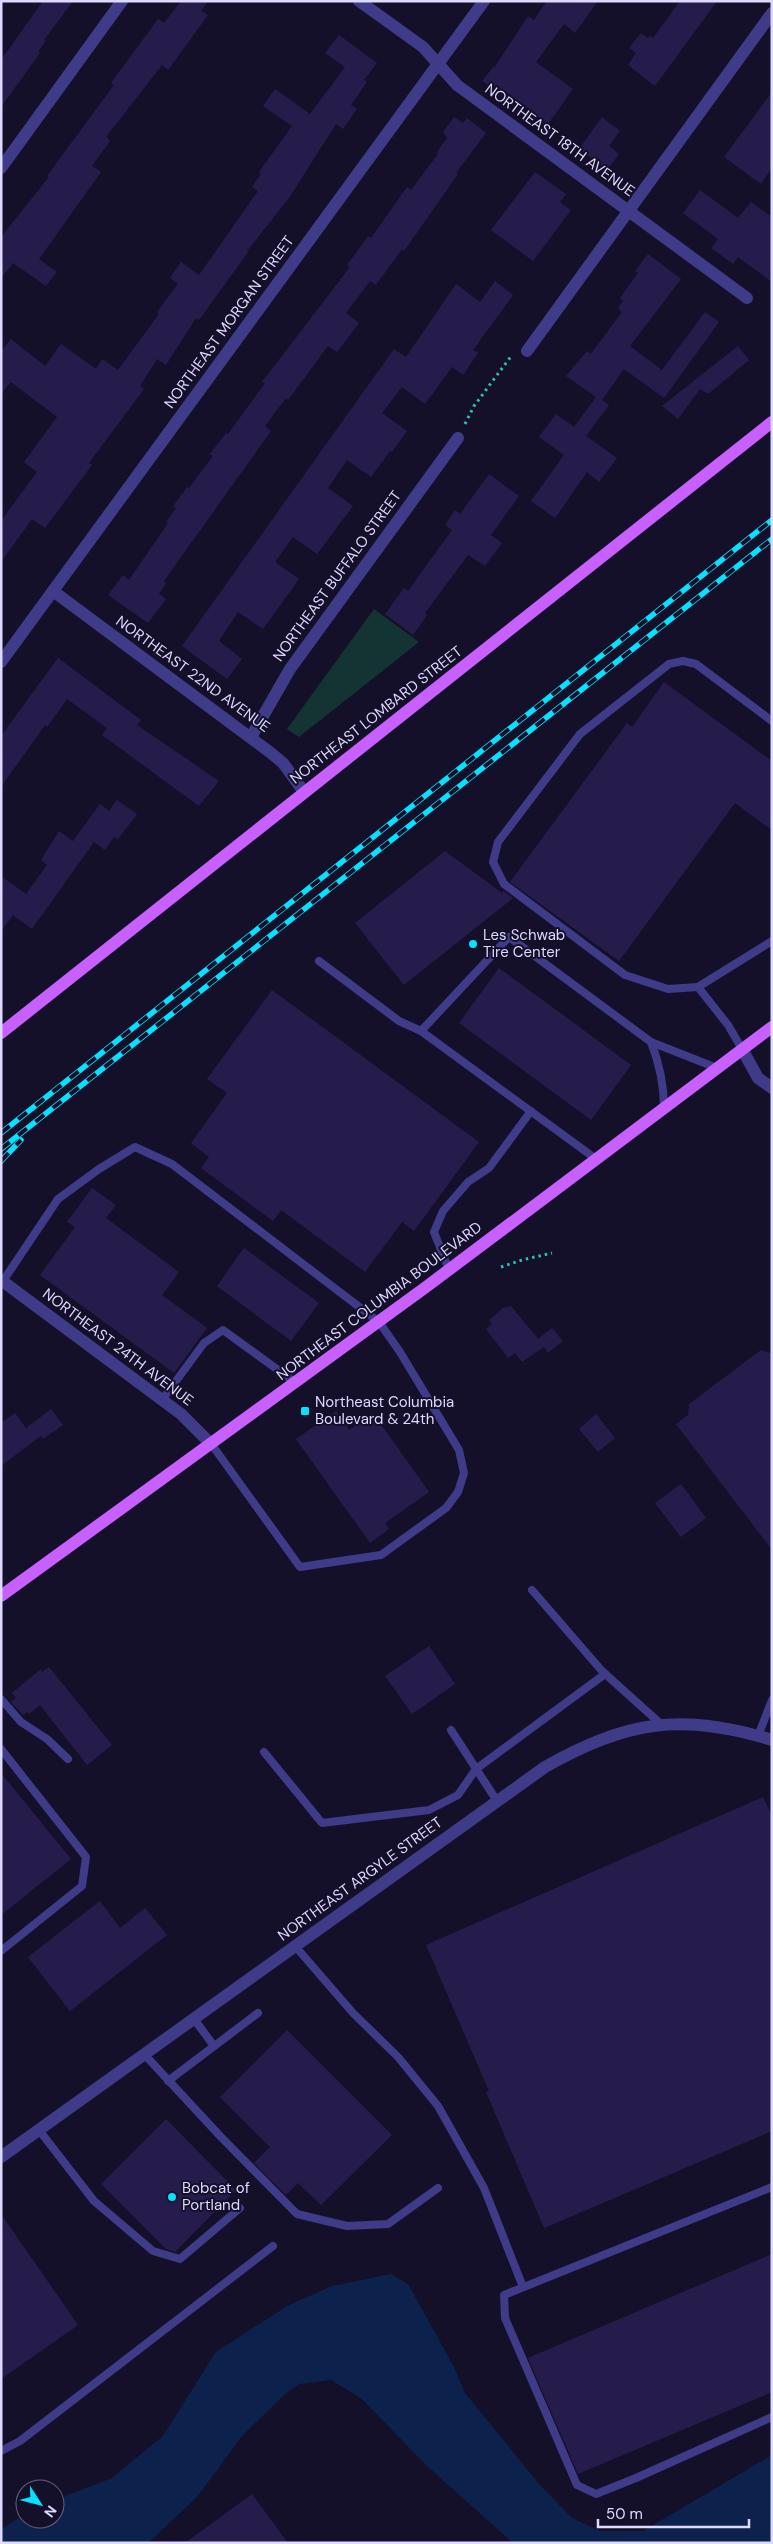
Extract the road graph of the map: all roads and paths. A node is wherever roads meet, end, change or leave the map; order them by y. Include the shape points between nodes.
1 (122, 1) edge
2 (360, 1) edge
3 (484, 1) edge
4 (772, 13) edge
5 (438, 64) junction
6 (1, 168) edge
7 (628, 210) junction
8 (747, 298) dead end
9 (527, 351) joint
10 (772, 422) edge
11 (458, 438) joint
12 (53, 591) junction
13 (1, 662) edge
14 (772, 721) edge
15 (251, 737) junction
16 (304, 792) junction
17 (772, 941) edge
18 (319, 961) dead end
19 (698, 987) junction
20 (772, 1026) edge
21 (421, 1030) junction
22 (1, 1033) edge
23 (651, 1042) junction
24 (742, 1049) junction
25 (717, 1068) junction
26 (772, 1088) edge
27 (664, 1108) junction
28 (531, 1111) junction
29 (596, 1159) junction
30 (552, 1254) dead end
31 (501, 1267) dead end
32 (449, 1270) junction
33 (2, 1280) edge
34 (379, 1322) junction
35 (296, 1383) junction
36 (162, 1400) junction
37 (212, 1445) junction
38 (532, 1590) dead end
39 (1, 1596) edge
40 (605, 1674) junction
41 (1, 1699) edge
42 (772, 1700) edge
43 (662, 1725) junction
44 (451, 1730) dead end
45 (758, 1736) junction
46 (772, 1740) edge
47 (1, 1748) edge
48 (264, 1752) dead end
49 (68, 1759) dead end
50 (476, 1769) junction
51 (497, 1802) junction
52 (295, 1946) junction
53 (1, 1951) edge
54 (258, 2012) dead end
55 (194, 2019) junction
56 (214, 2046) junction
57 (144, 2054) junction
58 (168, 2081) junction
59 (39, 2130) junction
60 (1, 2156) edge
61 (772, 2187) edge
62 (438, 2188) dead end
63 (240, 2208) dead end
64 (273, 2246) dead end
65 (524, 2287) junction
66 (772, 2416) edge
67 (1, 2451) edge

1 - 6 street
2 - 5 street, NORTHEAST 18TH AVENUE via 423,47
3 - 5 street, NORTHEAST MORGAN STREET
4 - 7 street
5 - 7 street, NORTHEAST 18TH AVENUE via 457,85
5 - 12 street, NORTHEAST MORGAN STREET
7 - 8 street, NORTHEAST 18TH AVENUE
7 - 9 street
9 - 11 path via 510,357 474,406
10 - 16 main road, NORTHEAST LOMBARD STREET
11 - 15 street, NORTHEAST BUFFALO STREET via 290,669
12 - 13 street, NORTHEAST MORGAN STREET
12 - 15 street, NORTHEAST 22ND AVENUE
14 - 19 lane via 696,664 683,661 669,664 580,734 498,842 493,862 504,884 626,975 668,989
15 - 16 street, NORTHEAST 22ND AVENUE via 282,763
16 - 22 main road, NORTHEAST LOMBARD STREET
17 - 19 lane
18 - 21 lane via 400,1021
19 - 24 lane
20 - 24 main road, NORTHEAST COLUMBIA BOULEVARD
21 - 23 lane via 509,937
21 - 28 lane
23 - 25 lane
23 - 27 lane via 664,1084
24 - 25 main road, NORTHEAST COLUMBIA BOULEVARD
24 - 26 street via 758,1078
25 - 27 main road, NORTHEAST COLUMBIA BOULEVARD
27 - 29 main road, NORTHEAST COLUMBIA BOULEVARD
28 - 29 lane
28 - 32 lane via 489,1168 468,1182 443,1211 434,1232
29 - 32 main road, NORTHEAST COLUMBIA BOULEVARD
30 - 31 path
32 - 34 main road, NORTHEAST COLUMBIA BOULEVARD
33 - 34 lane via 58,1199 99,1168 135,1147 172,1164
33 - 36 street, NORTHEAST 24TH AVENUE
34 - 35 main road, NORTHEAST COLUMBIA BOULEVARD
34 - 37 lane via 459,1450 464,1473 458,1492 438,1514 381,1555 300,1567
35 - 36 lane via 223,1330 204,1343
35 - 37 main road, NORTHEAST COLUMBIA BOULEVARD
36 - 37 street, NORTHEAST 24TH AVENUE
37 - 39 main road, NORTHEAST COLUMBIA BOULEVARD
38 - 40 lane
40 - 43 lane
40 - 50 lane
41 - 49 lane via 21,1722 47,1739
42 - 45 lane
43 - 45 street, NORTHEAST ARGYLE STREET via 713,1726
43 - 51 street, NORTHEAST ARGYLE STREET via 616,1733 584,1745
44 - 50 lane
45 - 46 street, NORTHEAST ARGYLE STREET
47 - 53 lane via 86,1856 82,1886
48 - 50 lane via 322,1823 429,1810 458,1795
50 - 51 lane
51 - 52 street, NORTHEAST ARGYLE STREET
52 - 55 street, NORTHEAST ARGYLE STREET
52 - 65 lane via 438,2106 484,2188
54 - 56 lane
55 - 56 lane
55 - 57 street, NORTHEAST ARGYLE STREET
56 - 58 lane
57 - 58 lane
57 - 59 street, NORTHEAST ARGYLE STREET
58 - 62 lane via 296,2214 347,2226 388,2224
59 - 60 street, NORTHEAST ARGYLE STREET
59 - 63 lane via 94,2201 153,2251 180,2259
61 - 65 lane
64 - 67 lane via 20,2441
65 - 66 lane via 504,2295 505,2318 577,2485 596,2494

